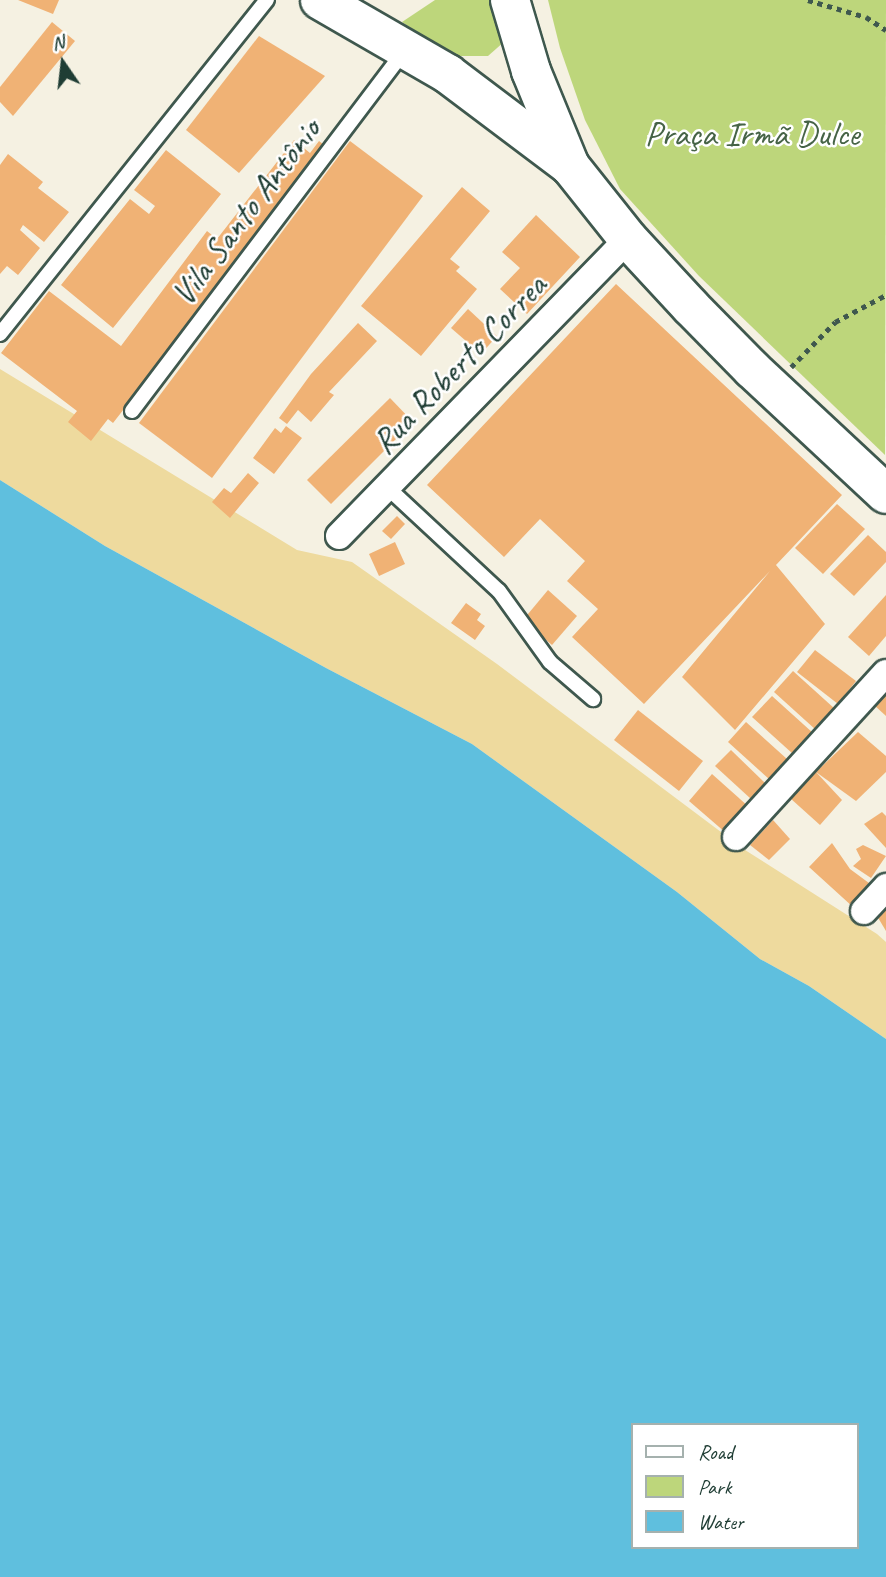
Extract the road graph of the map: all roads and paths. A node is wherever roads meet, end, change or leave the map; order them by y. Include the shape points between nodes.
1 (267, 0) edge
2 (320, 0) edge
3 (510, 0) edge
4 (808, 0) edge
5 (886, 30) edge
6 (407, 48) junction
7 (531, 71) junction
8 (448, 74) junction
9 (570, 166) junction
10 (628, 239) junction
11 (886, 295) edge
12 (0, 334) edge
13 (771, 388) junction
14 (132, 411) dead end
15 (388, 488) junction
16 (886, 494) edge
17 (339, 536) dead end
18 (886, 673) edge
19 (593, 699) dead end
20 (736, 837) dead end
21 (886, 887) edge
22 (864, 911) dead end

1 - 12 lane
2 - 6 main road
3 - 7 main road
4 - 5 path via 866,17
6 - 8 main road
6 - 14 lane, Vila Santo Antônio
7 - 8 main road via 494,79
7 - 9 main road
8 - 9 main road
9 - 10 main road
10 - 13 main road
10 - 15 street, Rua Roberto Correa
11 - 13 path via 835,322
13 - 16 main road
15 - 17 street, Rua Roberto Correa
15 - 19 lane via 499,591 550,662
18 - 20 street
21 - 22 street

